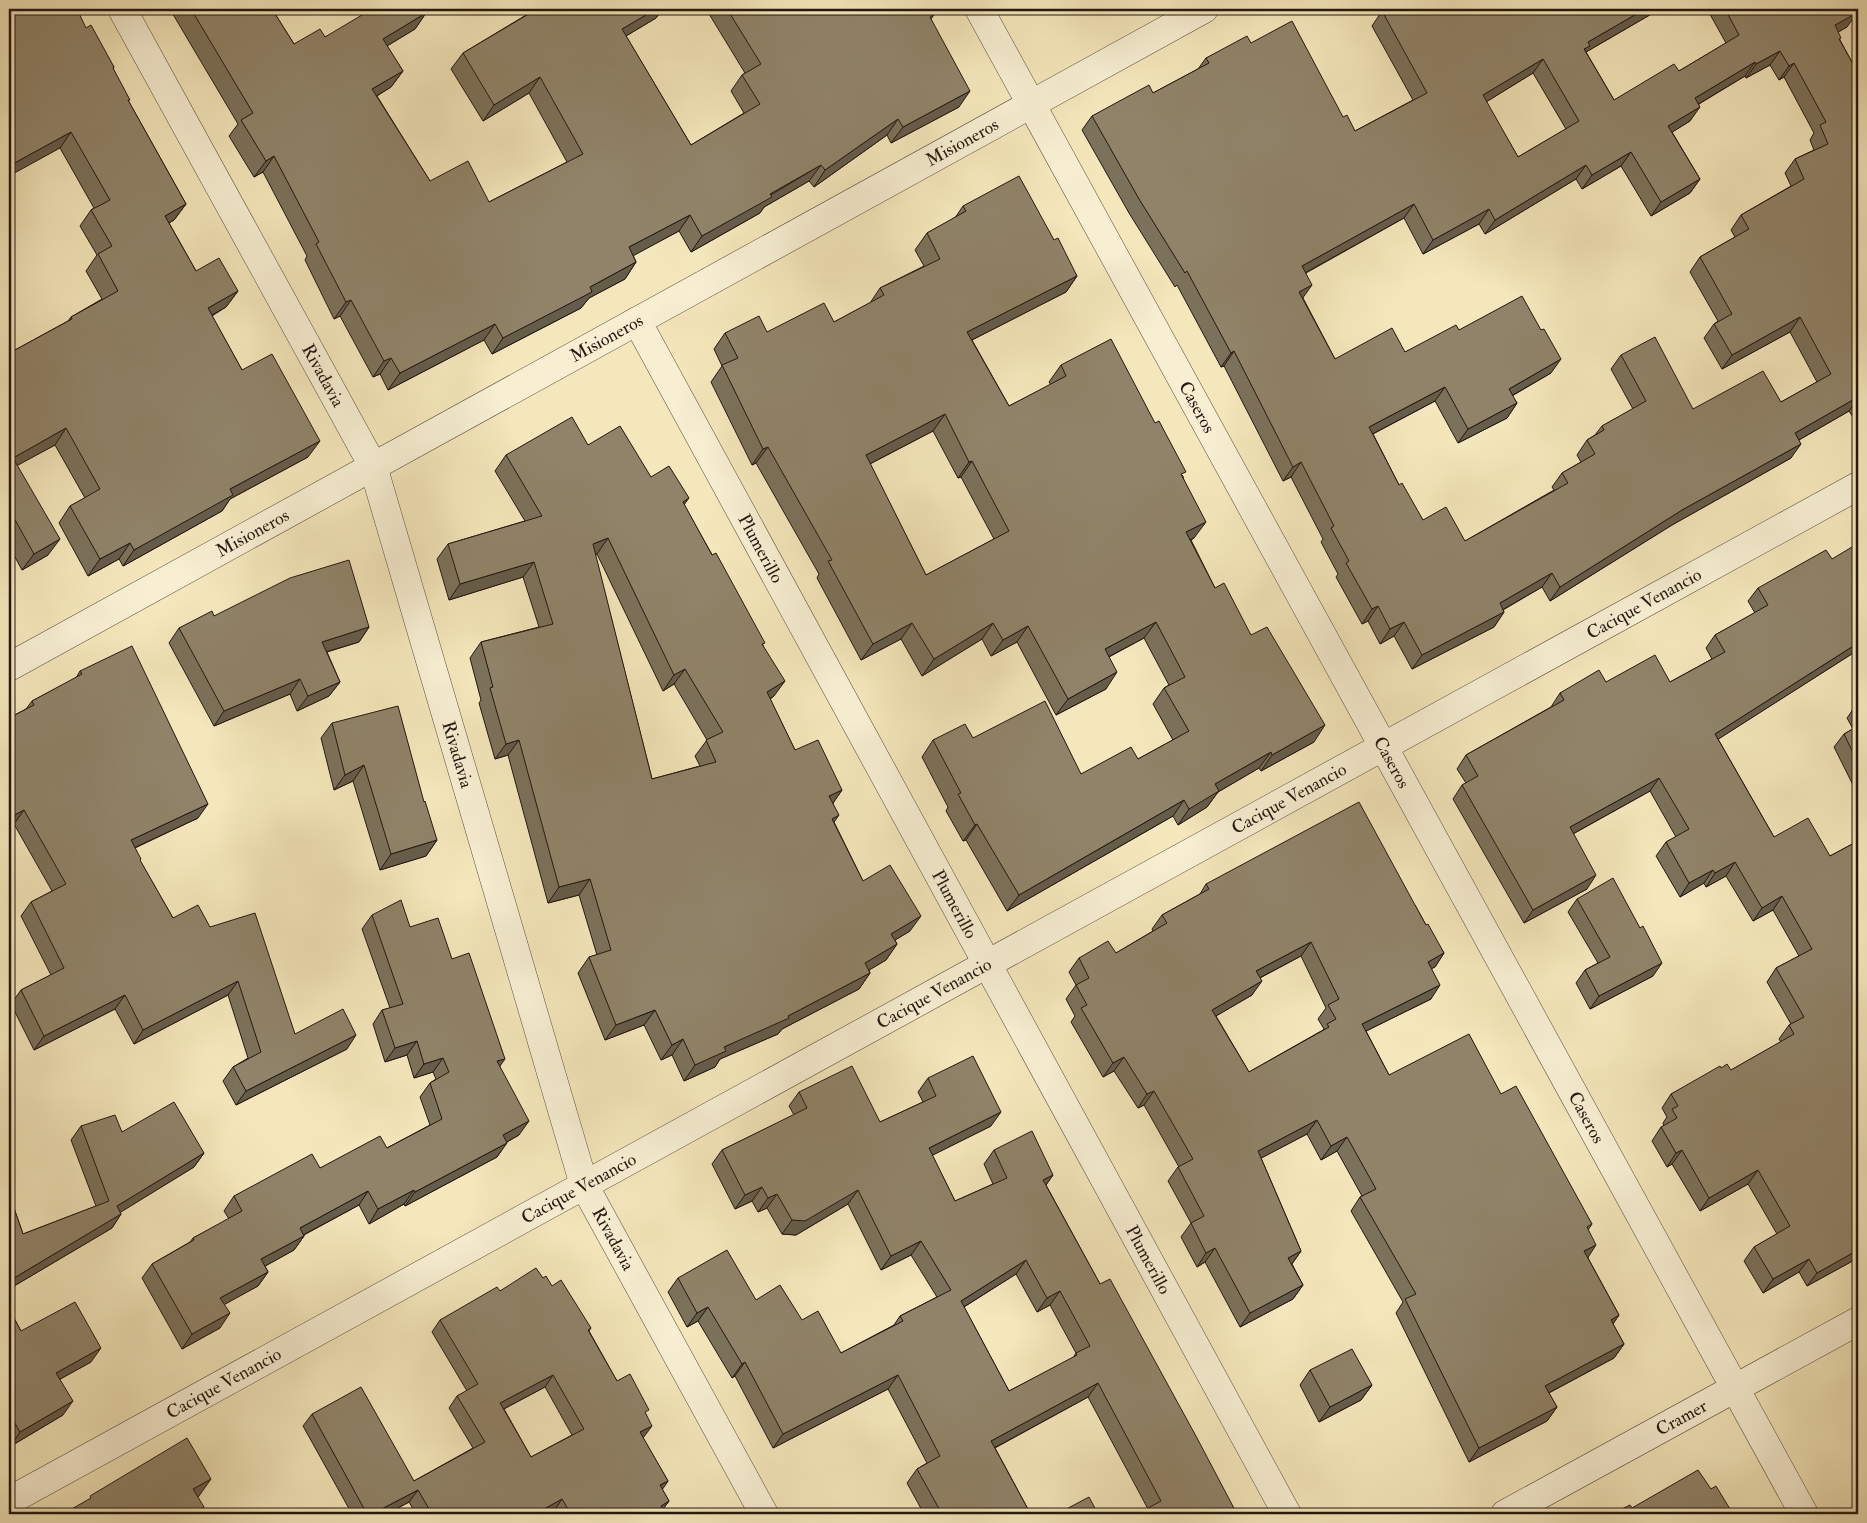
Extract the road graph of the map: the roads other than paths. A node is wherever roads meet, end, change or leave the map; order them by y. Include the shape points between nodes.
1 (122, 9) edge
2 (979, 9) edge
3 (1204, 9) edge
4 (1031, 103) junction
5 (637, 321) junction
6 (373, 466) junction
7 (1858, 486) edge
8 (9, 667) edge
9 (1384, 746) junction
10 (988, 964) junction
11 (584, 1185) junction
12 (1858, 1321) edge
13 (1735, 1388) junction
14 (9, 1501) edge
15 (764, 1514) edge
16 (1287, 1514) edge
17 (1505, 1514) edge
18 (1804, 1514) edge

1 - 6 street, Rivadavia
2 - 4 street, Caseros
3 - 4 street, Misioneros
4 - 5 street, Misioneros
4 - 9 street, Caseros
5 - 6 street, Misioneros
5 - 10 street, Plumerillo
6 - 8 street, Misioneros
6 - 11 street, Rivadavia
7 - 9 street, Cacique Venancio
9 - 10 street, Cacique Venancio
9 - 13 street, Caseros
10 - 11 street, Cacique Venancio
10 - 16 street, Plumerillo
11 - 14 street, Cacique Venancio
11 - 15 street, Rivadavia
12 - 13 street, Cramer
13 - 17 street, Cramer
13 - 18 street, Caseros

